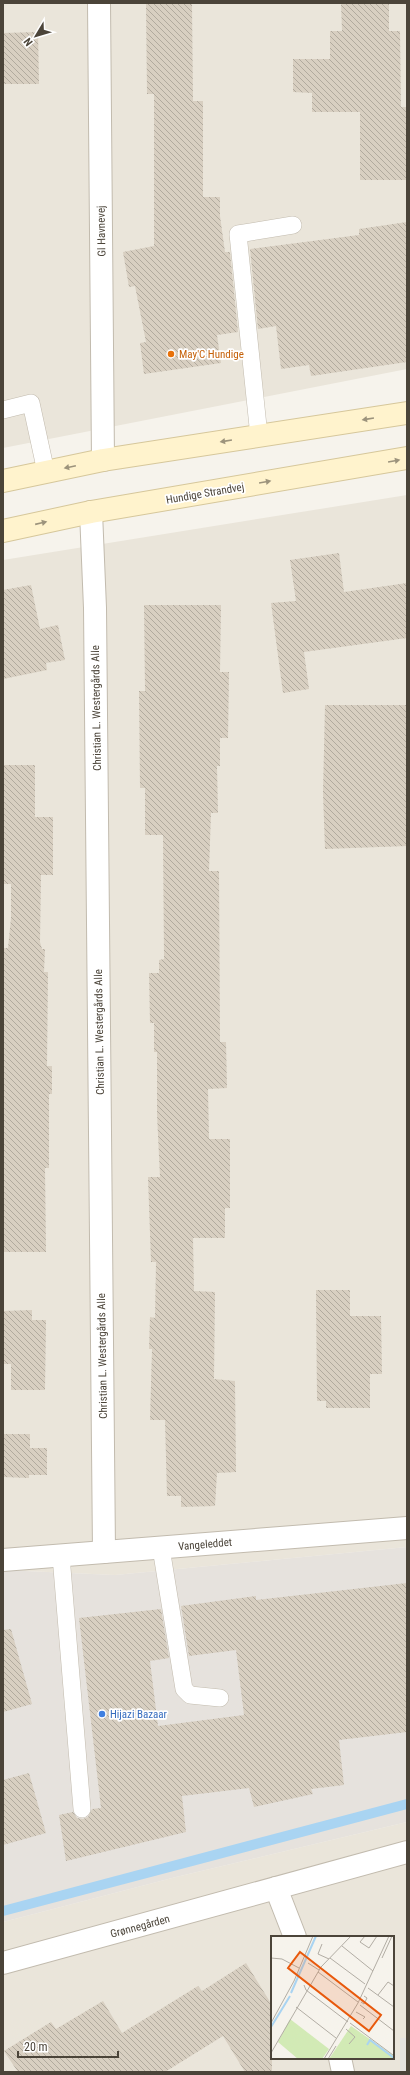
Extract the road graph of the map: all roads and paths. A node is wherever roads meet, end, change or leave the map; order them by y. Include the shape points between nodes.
1 (99, 3) edge
2 (293, 225) dead end
3 (3, 410) edge
4 (407, 413) edge
5 (259, 436) junction
6 (407, 458) edge
7 (103, 460) junction
8 (46, 472) junction
9 (3, 481) edge
10 (91, 512) junction
11 (3, 532) edge
12 (407, 1528) edge
13 (161, 1548) junction
14 (104, 1552) junction
15 (61, 1556) junction
16 (3, 1560) edge
17 (220, 1698) dead end
18 (82, 1809) dead end
19 (407, 1852) edge
20 (276, 1888) junction
21 (295, 1936) edge
22 (3, 1963) edge
23 (340, 2059) edge
24 (343, 2072) edge

1 - 7 street, Gl Havnevej
2 - 5 lane via 238,234
3 - 8 lane via 31,403
4 -> 5 main road
5 -> 7 main road
10 -> 6 main road, Hundige Strandvej
7 -> 8 main road
8 - 9 main road
11 -> 10 main road, Hundige Strandvej
10 - 14 street, Christian L. Westergårds Alle via 95,608
12 - 13 street, Vangeleddet
13 - 14 street, Vangeleddet
13 - 17 lane via 184,1689 190,1695
14 - 15 street, Vangeleddet
15 - 16 street, Vangeleddet
15 - 18 lane
19 - 20 street, Grønnegården
20 - 21 street
20 - 22 street, Grønnegården
23 - 24 street

